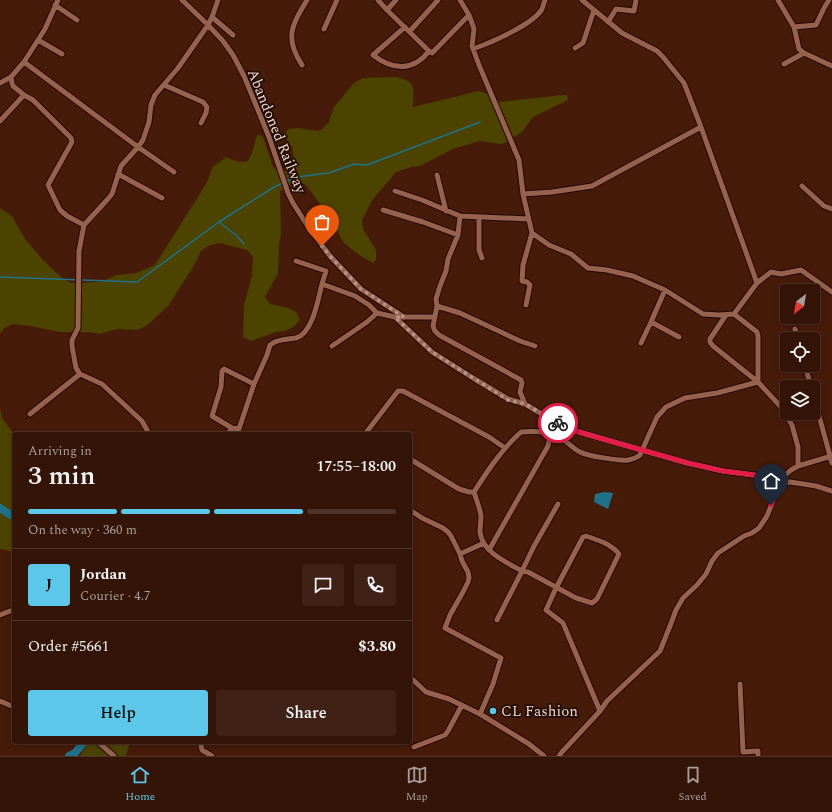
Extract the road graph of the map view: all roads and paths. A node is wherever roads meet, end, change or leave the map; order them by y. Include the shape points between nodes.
1 (58, 0) edge
2 (182, 0) edge
3 (218, 0) edge
4 (307, 0) edge
5 (338, 0) edge
6 (378, 0) edge
7 (396, 0) edge
8 (438, 0) edge
9 (460, 0) edge
10 (545, 0) edge
11 (582, 0) edge
12 (636, 0) edge
13 (778, 0) edge
14 (829, 0) edge
15 (55, 5) junction
16 (387, 10) junction
17 (594, 10) junction
18 (469, 15) junction
19 (212, 17) junction
20 (77, 20) dead end
21 (608, 22) junction
22 (208, 25) junction
23 (405, 27) junction
24 (794, 28) junction
25 (324, 29) dead end
26 (410, 31) junction
27 (233, 35) dead end
28 (38, 40) junction
29 (575, 48) dead end
30 (473, 49) junction
31 (429, 51) junction
32 (804, 53) junction
33 (62, 54) dead end
34 (24, 62) junction
35 (784, 64) dead end
36 (302, 65) dead end
37 (832, 66) edge
38 (11, 77) junction
39 (0, 83) edge
40 (164, 85) junction
41 (24, 95) junction
42 (0, 121) edge
43 (201, 123) dead end
44 (701, 127) junction
45 (138, 147) junction
46 (174, 172) dead end
47 (118, 174) junction
48 (437, 175) dead end
49 (802, 186) dead end
50 (395, 191) dead end
51 (523, 194) junction
52 (162, 198) dead end
53 (383, 210) dead end
54 (832, 210) edge
55 (446, 211) junction
56 (460, 216) junction
57 (479, 217) junction
58 (528, 220) junction
59 (84, 225) junction
60 (532, 233) junction
61 (458, 234) junction
62 (482, 258) dead end
63 (296, 261) dead end
64 (757, 283) junction
65 (322, 284) junction
66 (665, 290) junction
67 (832, 292) edge
68 (526, 305) dead end
69 (437, 306) junction
70 (377, 313) junction
71 (734, 314) junction
72 (726, 315) junction
73 (395, 317) junction
74 (404, 317) junction
75 (435, 317) junction
76 (651, 322) junction
77 (795, 329) dead end
78 (796, 332) edge
79 (679, 337) dead end
80 (641, 343) dead end
81 (332, 346) dead end
82 (535, 346) dead end
83 (80, 374) junction
84 (758, 382) junction
85 (254, 384) junction
86 (525, 404) junction
87 (30, 414) dead end
88 (820, 418) edge
89 (550, 419) junction
90 (232, 428) junction
91 (148, 432) edge
92 (229, 432) edge
93 (367, 432) edge
94 (550, 434) junction
95 (504, 448) junction
96 (642, 450) junction
97 (831, 456) edge
98 (412, 460) edge
99 (832, 463) edge
100 (798, 466) junction
101 (779, 483) junction
102 (832, 491) edge
103 (474, 492) junction
104 (558, 504) dead end
105 (412, 511) edge
106 (484, 543) junction
107 (489, 550) junction
108 (460, 554) junction
109 (522, 571) junction
110 (556, 588) junction
111 (12, 610) edge
112 (0, 615) edge
113 (497, 620) dead end
114 (412, 680) edge
115 (740, 684) dead end
116 (0, 701) edge
117 (462, 705) junction
118 (12, 706) edge
119 (600, 711) junction
120 (480, 714) junction
121 (100, 744) edge
122 (202, 744) edge
123 (414, 747) dead end
124 (114, 756) edge
125 (212, 756) edge
126 (544, 756) edge
127 (559, 756) edge
128 (758, 756) edge

1 - 15 street
2 - 22 street, Abandoned Railway
3 - 19 street
4 - 36 street via 292,31 292,46
5 - 25 street
6 - 16 street
7 - 16 street
8 - 26 street
9 - 18 street
10 - 30 street via 542,10 532,20 493,42
11 - 17 street
12 - 21 street via 634,11 616,9
13 - 24 street
14 - 24 street via 816,25
15 - 20 street
15 - 28 street
16 - 23 street
17 - 21 street
17 - 29 street via 583,43
18 - 30 street via 474,29
18 - 31 street via 432,53
19 - 22 street
19 - 27 street
21 - 44 street via 663,57 684,83
22 - 40 street
22 - 74 street, Abandoned Railway via 223,41 240,69 288,193 307,225 330,256 361,289
23 - 26 street
23 - 31 street via 373,55 388,65 400,67 411,66 424,58
24 - 32 street via 799,49
26 - 31 street
28 - 33 street
28 - 34 street
30 - 51 street via 519,160
32 - 35 street
32 - 37 street
34 - 38 street
34 - 45 street
38 - 39 street
38 - 41 street via 13,86
40 - 43 street via 203,102 207,107
40 - 45 street via 155,95 149,122
41 - 42 street
41 - 59 street via 33,100 72,140 48,184 60,210
44 - 51 street via 592,186
44 - 64 street
45 - 46 street
45 - 47 street via 121,166
47 - 52 street
47 - 59 street via 112,194
48 - 55 street
49 - 54 street
50 - 55 street
51 - 58 street
53 - 61 street
55 - 56 street
56 - 57 street
56 - 61 street
57 - 58 street
57 - 62 street via 479,250
58 - 60 street
59 - 83 street via 79,250 78,328 72,340 76,368
60 - 66 street via 549,245 571,254 588,268 632,276
60 - 68 street via 522,281 530,285
61 - 69 street via 436,299
63 - 65 street via 326,271
64 - 67 street via 771,272 781,274 801,270
64 - 71 street
65 - 70 street via 355,296
65 - 85 street via 313,317 305,332 298,338 277,341 270,345
66 - 72 street via 703,314
66 - 76 street
69 - 75 street
69 - 82 street via 460,313
70 - 73 street
70 - 81 street
71 - 72 street
71 - 84 street via 757,332
72 - 84 street via 710,342
73 - 74 street
73 - 86 street via 432,352 508,400
74 - 75 street
75 - 86 street via 433,326 439,335 521,380 520,392
76 - 79 street
76 - 80 street
77 - 78 street
83 - 87 street
83 - 91 street via 102,384 142,421
84 - 96 street via 685,398 666,407 657,418
84 - 100 street via 782,408 792,425 798,447
85 - 90 street via 239,430
85 - 90 street via 224,369 222,371 212,416
86 - 89 street
88 - 97 street
89 - 94 street
89 - 96 street via 572,430
90 - 92 street
93 - 95 street via 400,390
94 - 95 street via 521,432
94 - 96 street via 558,436 580,453 594,456 629,460 638,457
94 - 107 street via 548,446
95 - 103 street
96 - 101 street
97 - 99 street
97 - 100 street
98 - 103 street via 459,489
100 - 101 street
101 - 102 street via 790,482
101 - 119 street via 767,516 759,528 718,553 706,574 683,598 660,651
103 - 106 street via 481,515 480,533
104 - 109 street
105 - 108 street via 448,532
106 - 107 street
106 - 108 street
107 - 109 street
108 - 120 street via 469,578 445,628 501,658
109 - 110 street
109 - 113 street
110 - 110 street via 584,537 602,542 619,554 597,599 592,603
110 - 119 street via 546,610 563,623
111 - 112 street
114 - 117 street via 426,692
115 - 128 street via 743,752 758,751
116 - 118 street
117 - 120 street
117 - 123 street via 445,735
119 - 127 street
120 - 126 street
121 - 124 street
122 - 125 street via 202,750

